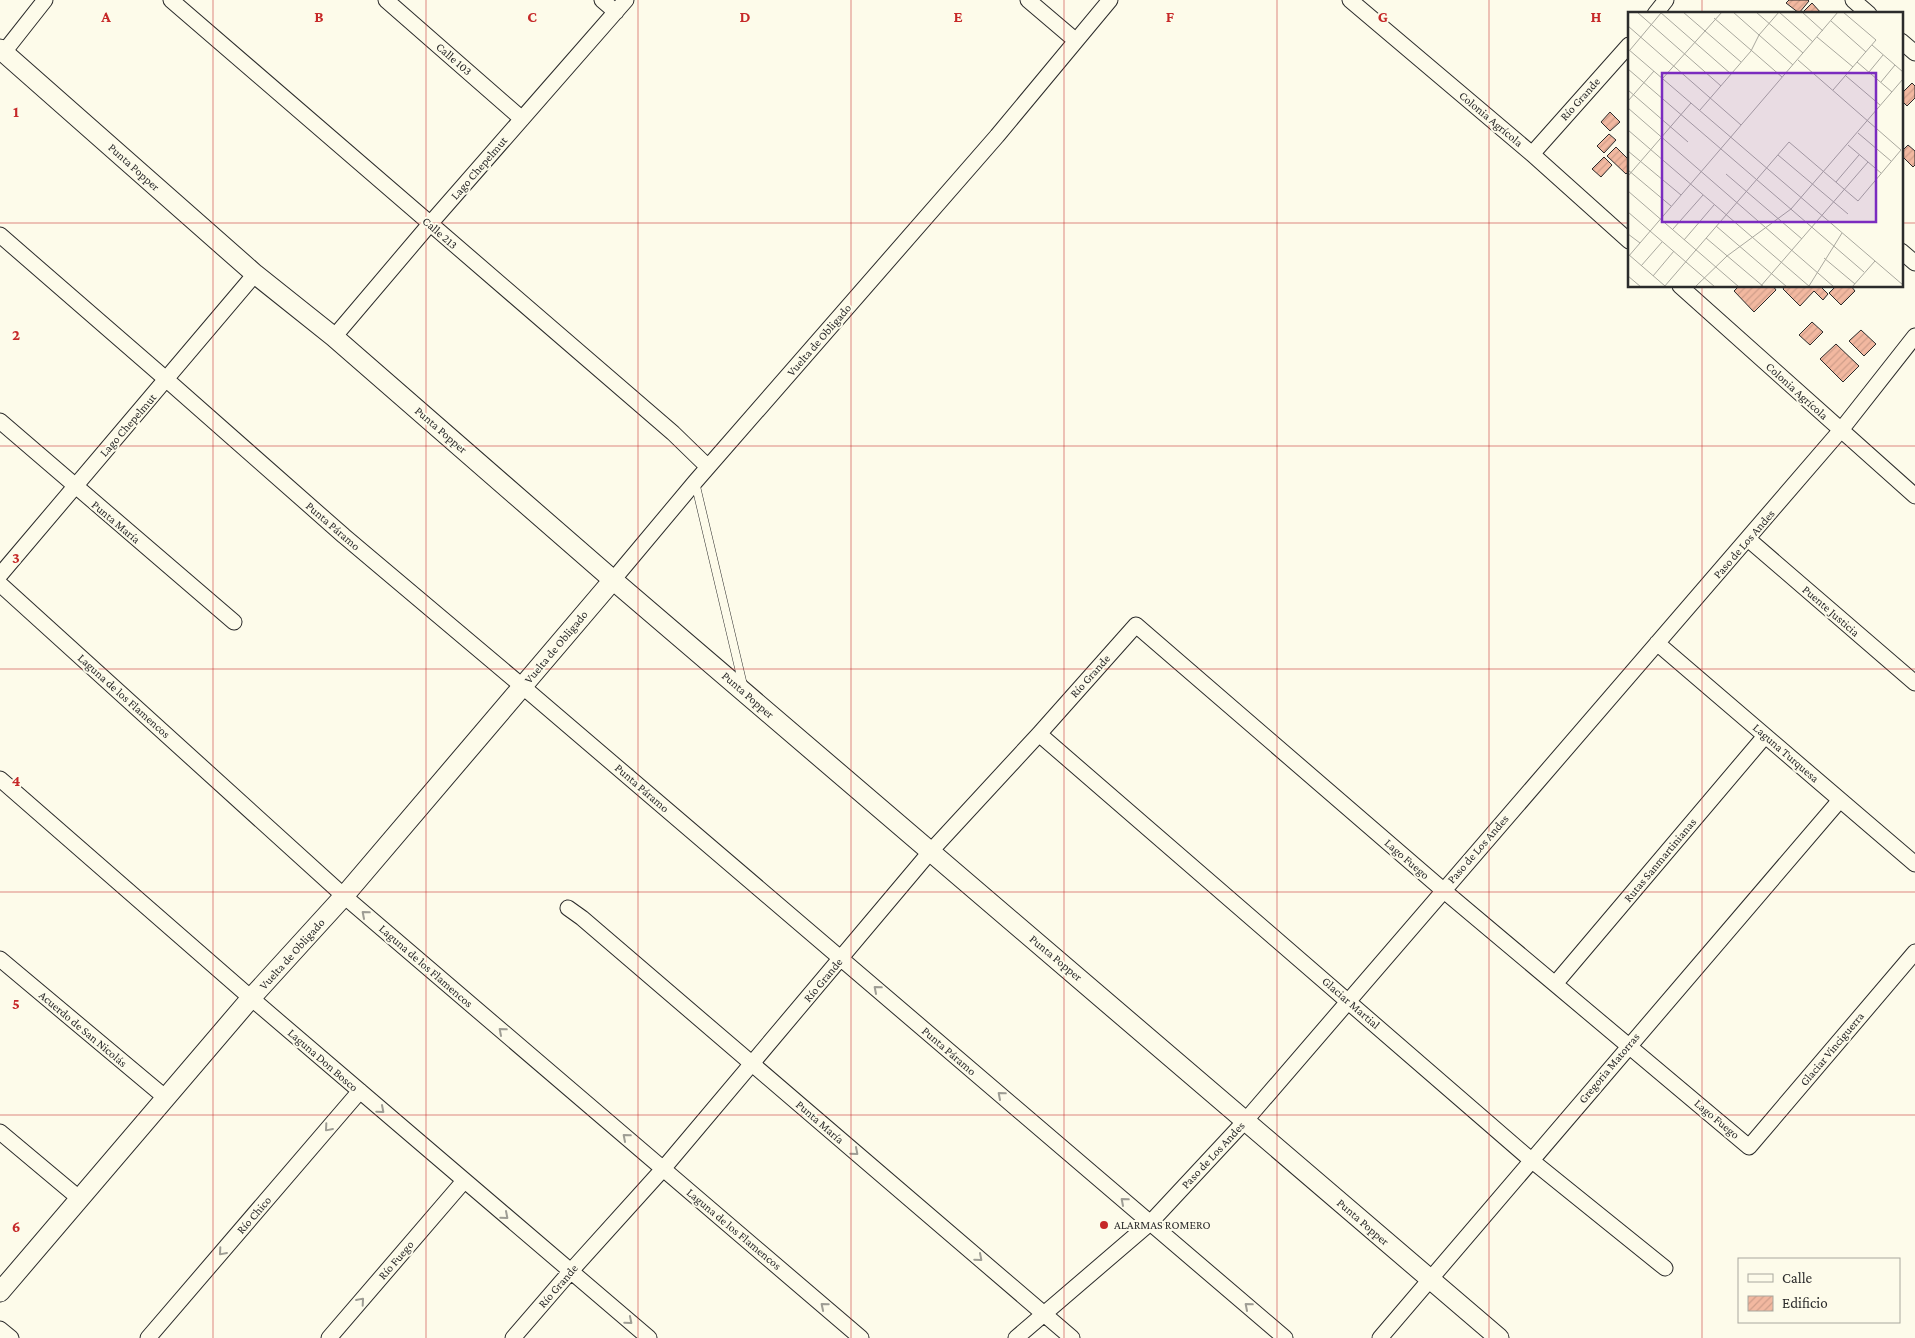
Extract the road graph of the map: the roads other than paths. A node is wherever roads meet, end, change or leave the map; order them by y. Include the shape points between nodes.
1 (45, 0) edge
2 (171, 0) edge
3 (386, 0) edge
4 (602, 0) edge
5 (626, 0) edge
6 (1028, 0) edge
7 (1110, 0) edge
8 (1350, 0) edge
9 (1666, 0) edge
10 (1853, 0) edge
11 (616, 12) junction
12 (1657, 12) edge
13 (1867, 12) edge
14 (1075, 40) junction
15 (1902, 42) edge
16 (1628, 46) edge
17 (2, 50) edge
18 (1915, 52) edge
19 (522, 119) junction
20 (1532, 154) junction
21 (429, 224) junction
22 (0, 236) edge
23 (1628, 239) edge
24 (1902, 252) edge
25 (1915, 263) edge
26 (255, 274) junction
27 (1682, 288) edge
28 (1915, 336) edge
29 (334, 337) junction
30 (167, 380) junction
31 (0, 421) edge
32 (1841, 430) junction
33 (708, 467) junction
34 (695, 482) junction
35 (75, 487) junction
36 (1915, 496) edge
37 (1748, 539) junction
38 (0, 576) edge
39 (613, 580) junction
40 (0, 584) edge
41 (234, 622) dead end
42 (1136, 625) joint
43 (1657, 643) junction
44 (1915, 683) edge
45 (522, 686) junction
46 (744, 691) junction
47 (1040, 734) junction
48 (1766, 736) junction
49 (0, 779) edge
50 (1840, 800) junction
51 (930, 852) junction
52 (1915, 864) edge
53 (1443, 890) junction
54 (344, 896) junction
55 (568, 908) dead end
56 (1915, 952) edge
57 (0, 959) edge
58 (841, 959) junction
59 (1555, 984) junction
60 (251, 998) junction
61 (1350, 1002) junction
62 (1628, 1046) junction
63 (752, 1064) junction
64 (360, 1091) junction
65 (166, 1098) junction
66 (1246, 1120) junction
67 (0, 1132) edge
68 (1749, 1147) joint
69 (1531, 1160) junction
70 (663, 1169) junction
71 (464, 1181) junction
72 (80, 1199) junction
73 (1150, 1223) junction
74 (1665, 1268) dead end
75 (570, 1272) junction
76 (1430, 1279) junction
77 (0, 1292) edge
78 (1044, 1314) junction
79 (0, 1329) edge
80 (10, 1338) edge
81 (148, 1338) edge
82 (329, 1338) edge
83 (513, 1338) edge
84 (649, 1338) edge
85 (861, 1338) edge
86 (1016, 1338) edge
87 (1072, 1338) edge
88 (1285, 1338) edge
89 (1380, 1338) edge
90 (1499, 1338) edge

1 - 17 street
2 - 21 street, Calle 213
3 - 19 street, Calle 103
4 - 11 street
5 - 11 street, Lago Chepelmut
6 - 14 street
7 - 14 street, Vuelta de Obligado
8 - 20 street, Colonia Agrícola
9 - 12 street
10 - 13 street
11 - 19 street, Lago Chepelmut
14 - 33 street, Vuelta de Obligado via 997,136
15 - 18 street
16 - 20 street, Río Grande
17 - 26 street, Punta Popper
19 - 21 street, Lago Chepelmut
20 - 23 street, Colonia Agrícola
21 - 29 street, Lago Chepelmut
21 - 33 street, Calle 213 via 673,433
22 - 30 street, Punta Páramo
24 - 25 street
26 - 29 street, Punta Popper
26 - 30 street, Lago Chepelmut
27 - 32 street, Colonia Agrícola
28 - 32 street, Paso de Los Andes
29 - 39 street, Punta Popper
30 - 35 street, Lago Chepelmut
30 - 45 street, Punta Páramo via 344,536
31 - 35 street, Punta María
32 - 36 street, Colonia Agrícola
32 - 37 street, Paso de Los Andes
33 - 34 street, Vuelta de Obligado
34 - 39 street, Vuelta de Obligado
34 - 46 lane
35 - 38 street, Lago Chepelmut
35 - 41 street, Punta María
37 - 43 street, Paso de Los Andes
37 - 44 street, Puente Justicia
39 - 45 street, Vuelta de Obligado
39 - 46 street, Punta Popper
40 - 54 street, Laguna de los Flamencos
42 - 47 street, Río Grande
42 - 53 street, Lago Fuego
43 - 48 street, Laguna Turquesa
43 - 53 street, Paso de Los Andes
45 - 54 street, Vuelta de Obligado
45 - 58 street, Punta Páramo
46 - 51 street, Punta Popper
47 - 51 street, Río Grande
47 - 61 street, Glaciar Martial
48 - 50 street, Laguna Turquesa
48 - 59 street, Rutas Sanmartinianas
49 - 60 street, Laguna Don Bosco
50 - 52 street, Laguna Turquesa
50 - 62 street, Gregoria Matorras
51 - 58 street, Río Grande
51 - 66 street, Punta Popper
53 - 59 street, Lago Fuego
53 - 61 street, Paso de Los Andes
54 - 60 street, Vuelta de Obligado
70 -> 54 street, Laguna de los Flamencos
55 - 63 street, Punta María
56 - 68 street, Glaciar Vinciguerra
57 - 65 street, Acuerdo de San Nicolás
58 - 63 street, Río Grande
73 -> 58 street, Punta Páramo
59 - 62 street, Lago Fuego
60 - 64 street, Laguna Don Bosco
60 - 65 street, Vuelta de Obligado
61 - 66 street, Paso de Los Andes
61 - 69 street, Glaciar Martial
62 - 68 street, Lago Fuego
62 - 69 street, Gregoria Matorras
63 - 70 street, Río Grande
63 -> 78 street, Punta María
64 -> 71 street, Laguna Don Bosco
64 -> 81 street, Río Chico
65 - 72 street, Vuelta de Obligado
66 - 73 street, Paso de Los Andes
66 - 76 street, Punta Popper
67 - 72 street
69 - 74 street, Glaciar Martial
69 - 76 street, Gregoria Matorras
70 - 75 street, Río Grande
85 -> 70 street, Laguna de los Flamencos
71 -> 75 street, Laguna Don Bosco
82 -> 71 street, Río Fuego
72 - 77 street, Vuelta de Obligado
73 - 78 street, Paso de Los Andes
88 -> 73 street, Punta Páramo
75 - 83 street, Río Grande
75 -> 84 street, Laguna Don Bosco
76 - 89 street, Gregoria Matorras
76 - 90 street, Punta Popper
78 - 86 street, Paso de Los Andes
78 - 87 street, Punta María
79 - 80 street

